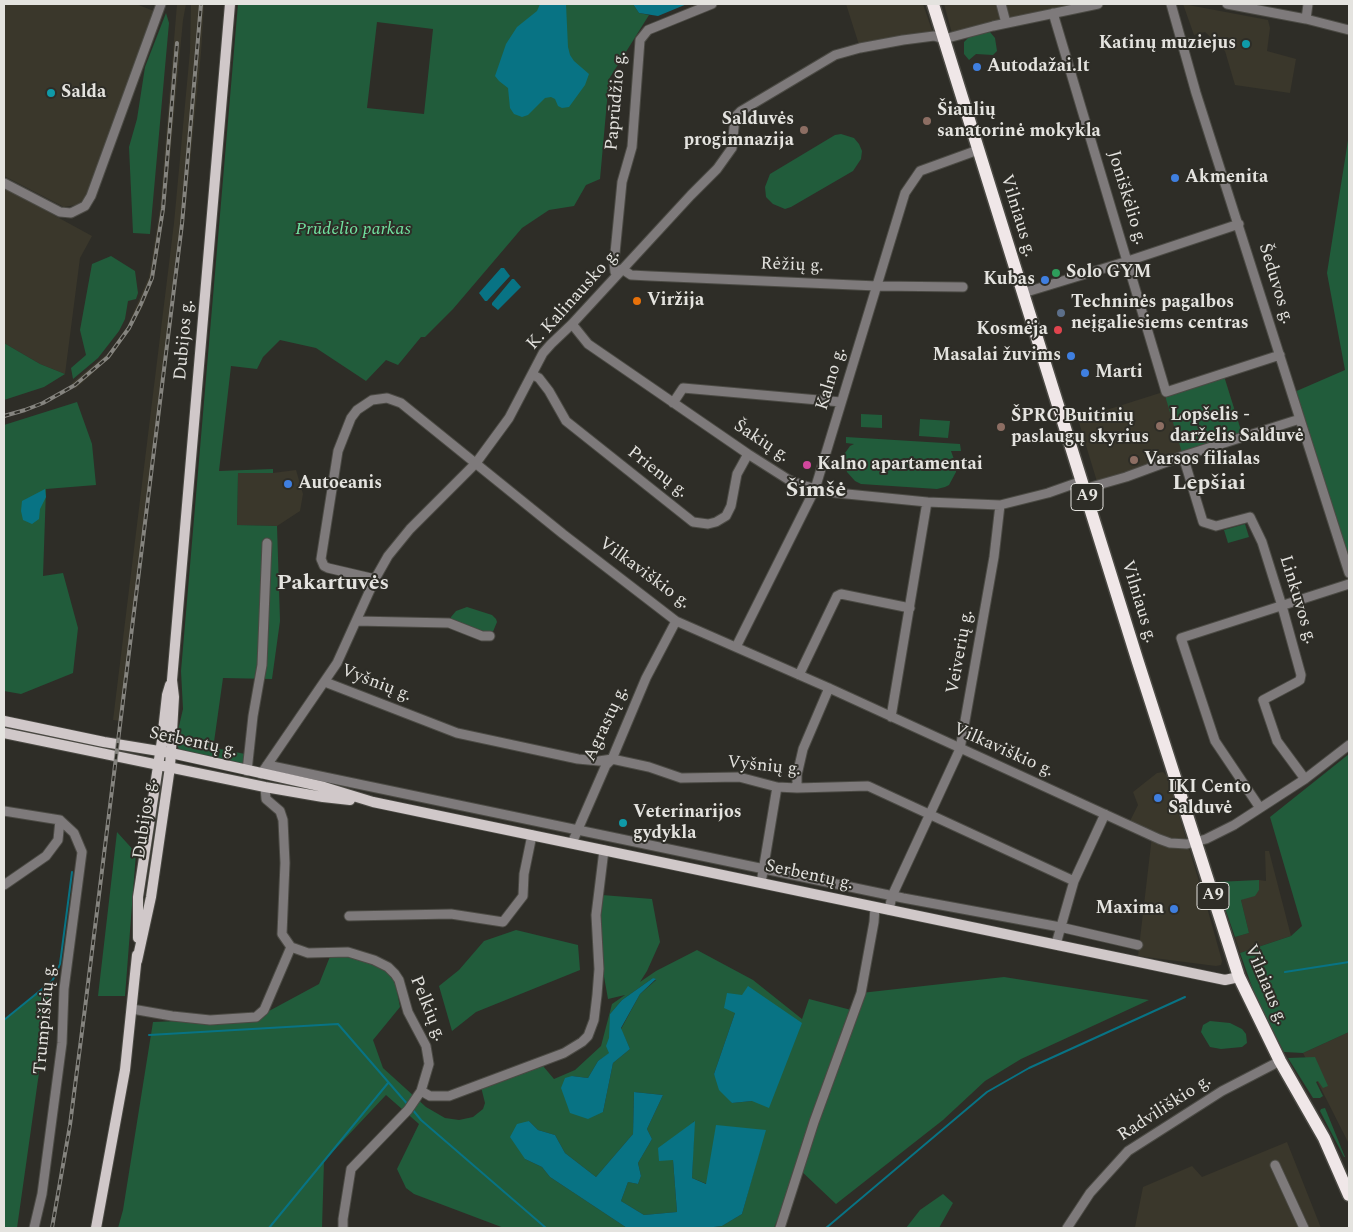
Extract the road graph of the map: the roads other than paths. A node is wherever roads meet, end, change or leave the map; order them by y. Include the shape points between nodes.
1 (161, 4) edge
2 (230, 4) edge
3 (712, 4) edge
4 (933, 4) edge
5 (1001, 4) edge
6 (1098, 4) edge
7 (1171, 4) edge
8 (1227, 4) edge
9 (1308, 4) edge
10 (1053, 13) junction
11 (1306, 19) junction
12 (1006, 23) junction
13 (1349, 30) edge
14 (944, 39) junction
15 (978, 150) junction
16 (4, 183) edge
17 (1239, 224) junction
18 (1128, 261) junction
19 (620, 272) junction
20 (877, 286) junction
21 (962, 286) dead end
22 (1023, 293) junction
23 (572, 324) junction
24 (1280, 355) junction
25 (533, 375) junction
26 (841, 402) junction
27 (673, 403) junction
28 (1300, 419) junction
29 (748, 454) junction
30 (1183, 456) junction
31 (476, 463) junction
32 (1083, 485) junction
33 (815, 489) junction
34 (927, 502) junction
35 (1000, 505) junction
36 (267, 543) dead end
37 (1349, 573) edge
38 (375, 579) junction
39 (1349, 584) edge
40 (1282, 606) junction
41 (910, 608) junction
42 (356, 621) junction
43 (676, 621) junction
44 (490, 636) dead end
45 (736, 647) junction
46 (799, 675) junction
47 (172, 680) junction
48 (325, 682) junction
49 (829, 688) junction
50 (891, 717) junction
51 (4, 721) edge
52 (4, 734) edge
53 (1349, 745) edge
54 (960, 749) junction
55 (160, 751) junction
56 (171, 753) junction
57 (612, 759) junction
58 (158, 765) junction
59 (170, 767) junction
60 (264, 769) junction
61 (247, 771) junction
62 (1305, 779) junction
63 (265, 787) junction
64 (777, 787) junction
65 (796, 788) junction
66 (373, 802) junction
67 (1260, 808) junction
68 (4, 811) edge
69 (929, 814) junction
70 (1104, 814) junction
71 (60, 820) junction
72 (577, 830) junction
73 (532, 836) junction
74 (1196, 842) junction
75 (572, 844) junction
76 (604, 850) junction
77 (764, 868) junction
78 (1074, 881) junction
79 (761, 883) junction
80 (4, 885) edge
81 (892, 896) junction
82 (875, 907) junction
83 (889, 910) junction
84 (349, 916) dead end
85 (1060, 927) junction
86 (1056, 944) junction
87 (1138, 944) dead end
88 (291, 947) junction
89 (137, 961) junction
90 (1239, 977) junction
91 (132, 1009) junction
92 (1280, 1061) junction
93 (421, 1091) junction
94 (1275, 1165) dead end
95 (1349, 1195) edge
96 (34, 1228) edge
97 (96, 1228) edge
98 (343, 1228) edge
99 (780, 1228) edge
100 (1067, 1228) edge
101 (1304, 1228) edge

1 - 16 street via 92,196 85,206 71,213 60,212
2 - 47 main road, Dubijos g.
3 - 19 street, Paprūdžio g. via 652,28 644,33 638,45 632,147 622,182 614,263 615,272
4 - 14 highway, Vilniaus g. / A9
5 - 12 street
6 - 10 street, K. Kalinausko g.
7 - 17 street, Šeduvos g.
8 - 11 street
9 - 11 street
10 - 12 street, K. Kalinausko g.
10 - 18 street, Joniškėlio g.
11 - 13 street
12 - 14 street, K. Kalinausko g.
14 - 15 highway, Vilniaus g. / A9
14 - 19 street, K. Kalinausko g. via 934,36 903,40 836,55 744,108 735,117 732,148 725,159
15 - 20 street, Kalno g. via 920,171 905,193
15 - 22 highway, Vilniaus g. / A9
17 - 18 street
17 - 24 street, Šeduvos g.
18 - 22 street
18 - 24 street, Joniškėlio g. via 1166,392
19 - 20 street, Rėžių g.
19 - 23 street, K. Kalinausko g.
20 - 21 street, Rėžių g.
20 - 26 street, Kalno g.
22 - 32 highway, Vilniaus g. / A9
23 - 25 street, K. Kalinausko g. via 543,353
23 - 27 street, Šakių g. via 588,344
24 - 28 street, Šeduvos g.
25 - 29 street, Prienų g. via 549,391 566,421 693,522 708,524 726,516 737,474
25 - 31 street, K. Kalinausko g. via 499,433
26 - 27 street via 683,388
26 - 33 street, Kalno g.
27 - 29 street, Šakių g.
28 - 30 street, Šakių g.
28 - 37 street, Šeduvos g.
29 - 33 street, Šakių g. via 789,480
30 - 32 street, Šakių g. via 1131,475
30 - 40 street, Linkuvos g. via 1203,522 1216,526 1250,517 1262,542
31 - 38 street, K. Kalinausko g. via 410,529 388,556
31 - 38 street, Vilkaviškio g. via 393,399 372,400 357,410 338,451 321,560 328,568
31 - 43 street, Vilkaviškio g.
32 - 35 street, Šakių g.
32 - 74 highway, Vilniaus g. / A9
33 - 34 street, Šakių g.
33 - 45 street, Kalno g.
34 - 35 street, Šakių g.
34 - 41 street
35 - 54 street, Veiverių g.
36 - 61 street via 262,665
38 - 42 street, K. Kalinausko g.
39 - 40 street
40 - 62 street, Linkuvos g. via 1301,676 1297,682 1262,700 1277,741
40 - 67 street via 1180,638 1215,741
41 - 46 street via 840,594
41 - 50 street
42 - 44 street via 449,623
42 - 48 street, K. Kalinausko g.
43 - 45 street, Vilkaviškio g.
43 - 57 street, Agrastų g. via 646,678
45 - 46 street, Vilkaviškio g.
46 - 49 street, Vilkaviškio g.
47 - 55 main road, Dubijos g.
47 - 56 main road, Dubijos g.
48 - 57 street, Vyšnių g. via 479,739 578,759
48 - 60 street, K. Kalinausko g.
49 - 50 street, Vilkaviškio g.
49 - 65 street via 802,749
50 - 54 street, Vilkaviškio g.
51 - 55 main road, Serbentų g.
52 - 58 main road, Serbentų g.
53 - 62 street, Vilkaviškio g.
54 - 69 street, Veiverių g.
54 - 70 street, Vilkaviškio g.
55 - 56 main road, Serbentų g.
55 - 58 main road, Dubijos g.
56 - 59 main road, Dubijos g.
56 - 61 main road, Serbentų g.
57 - 64 street, Vyšnių g. via 649,766 681,778 739,777
57 - 72 street, Agrastų g. via 606,765
58 - 59 main road, Serbentų g.
58 - 89 main road, Dubijos g. via 138,897
59 - 63 main road, Serbentų g.
59 - 89 main road, Dubijos g. via 151,897
60 - 61 main road, Serbentų g.
60 - 66 main road, Serbentų g.
60 - 72 street
62 - 67 street, Vilkaviškio g.
63 - 66 main road, Serbentų g.
63 - 88 street via 266,799 280,811 283,820 282,934
64 - 65 street, Vyšnių g.
64 - 77 street
65 - 69 street, Vyšnių g. via 868,786
66 - 73 main road, Serbentų g.
67 - 74 street, Vilkaviškio g. via 1234,825
68 - 71 street
69 - 78 street, Vyšnių g.
69 - 81 street, Veiverių g.
70 - 74 street, Vilkaviškio g. via 1170,843
70 - 78 street
71 - 80 street via 58,840 46,856
71 - 96 street, Trumpiškių g. via 74,833 82,852 64,989 62,1043 42,1194
72 - 75 street, Agrastų g.
72 - 77 street
73 - 75 main road, Serbentų g.
73 - 84 street via 523,896 503,922 451,914
74 - 90 highway, Vilniaus g. / A9
75 - 76 main road, Serbentų g.
76 - 79 main road, Serbentų g.
76 - 93 street via 596,915 597,995 588,1036 564,1053 449,1096 430,1096
77 - 79 street
77 - 81 street
78 - 85 street
79 - 82 main road, Serbentų g.
81 - 83 street, Veiverių g.
81 - 85 street
82 - 83 main road, Serbentų g.
82 - 99 street via 861,993
83 - 86 main road, Serbentų g.
85 - 86 street
85 - 87 street
86 - 90 main road, Serbentų g. via 1225,980
88 - 91 street via 264,1010 256,1017 210,1020
88 - 93 street, Pelkių g. via 308,953 348,952 374,960 395,974 408,1012 426,1046 429,1064
89 - 91 main road, Dubijos g.
90 - 92 highway, Vilniaus g. / A9
91 - 97 main road, Dubijos g. via 125,1070
92 - 95 highway, Vilniaus g. / A9 via 1324,1138
92 - 100 street, Radviliškio g. via 1222,1091 1128,1151 1090,1193
93 - 98 street, Pelkių g. via 408,1110 351,1169
94 - 101 street

